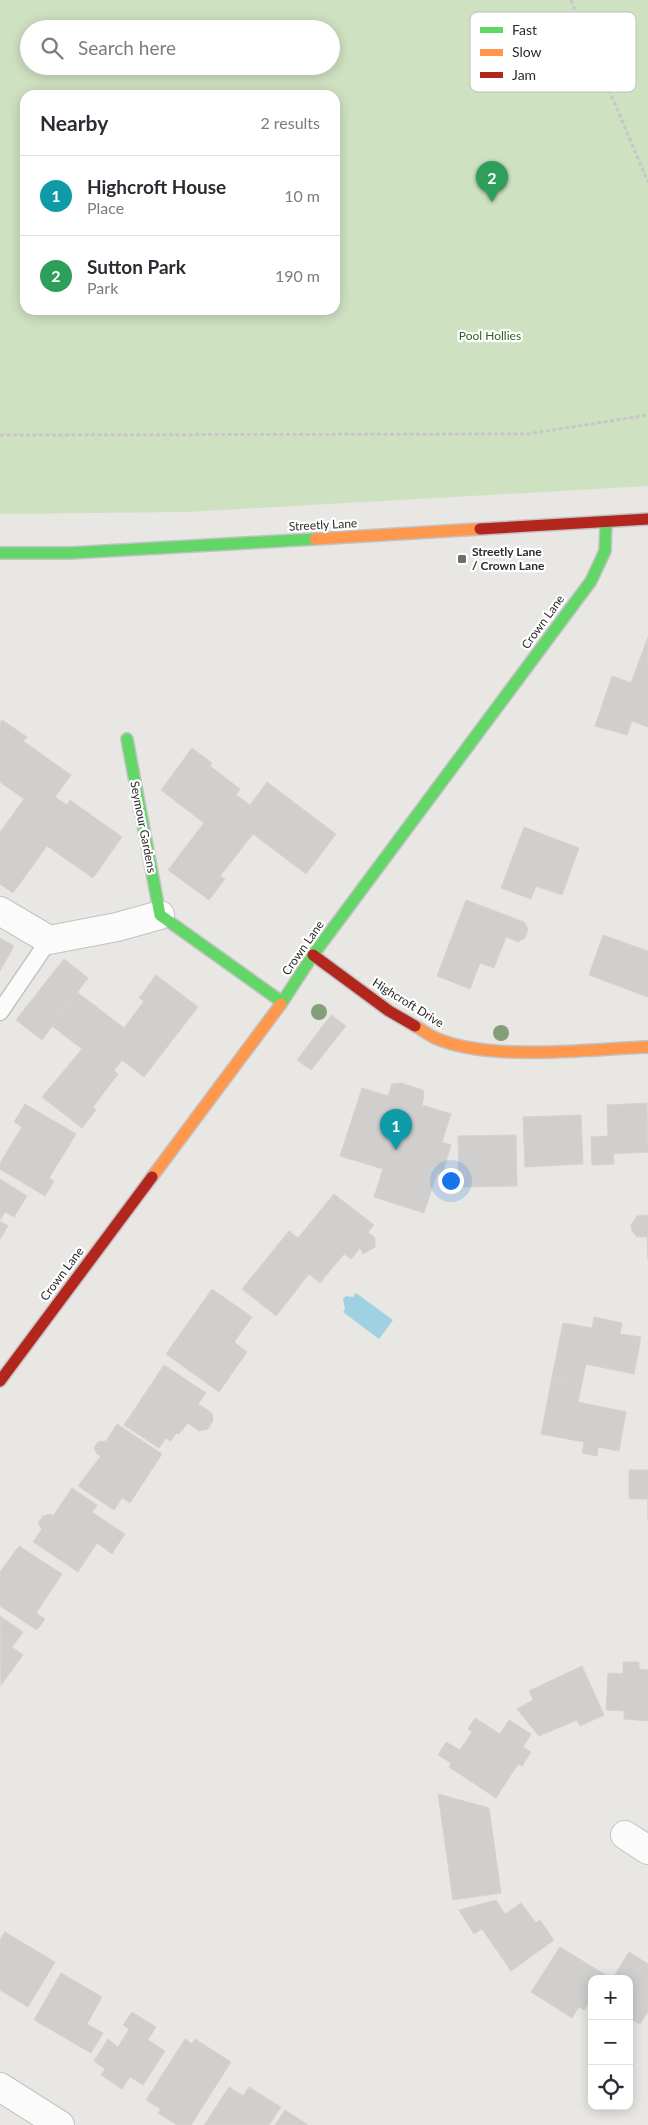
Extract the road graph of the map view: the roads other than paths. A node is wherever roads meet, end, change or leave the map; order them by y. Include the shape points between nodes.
1 (648, 520) edge
2 (606, 522) junction
3 (0, 553) edge
4 (126, 739) dead end
5 (0, 911) edge
6 (160, 915) junction
7 (49, 940) junction
8 (314, 955) junction
9 (282, 1002) junction
10 (0, 1012) edge
11 (648, 1047) edge
12 (0, 1380) edge
13 (625, 1835) dead end
14 (648, 1850) edge
15 (0, 2087) edge
16 (60, 2125) edge

1 - 2 street, Streetly Lane
2 - 3 street, Streetly Lane via 80,552
2 - 8 street, Crown Lane via 605,552 590,581
4 - 6 street, Seymour Gardens
5 - 7 street
6 - 7 street
6 - 9 street
7 - 10 lane
8 - 9 street, Crown Lane
8 - 11 street, Highcroft Drive via 389,1011 436,1038 473,1048 521,1052
9 - 12 street, Crown Lane
13 - 14 street
15 - 16 street

